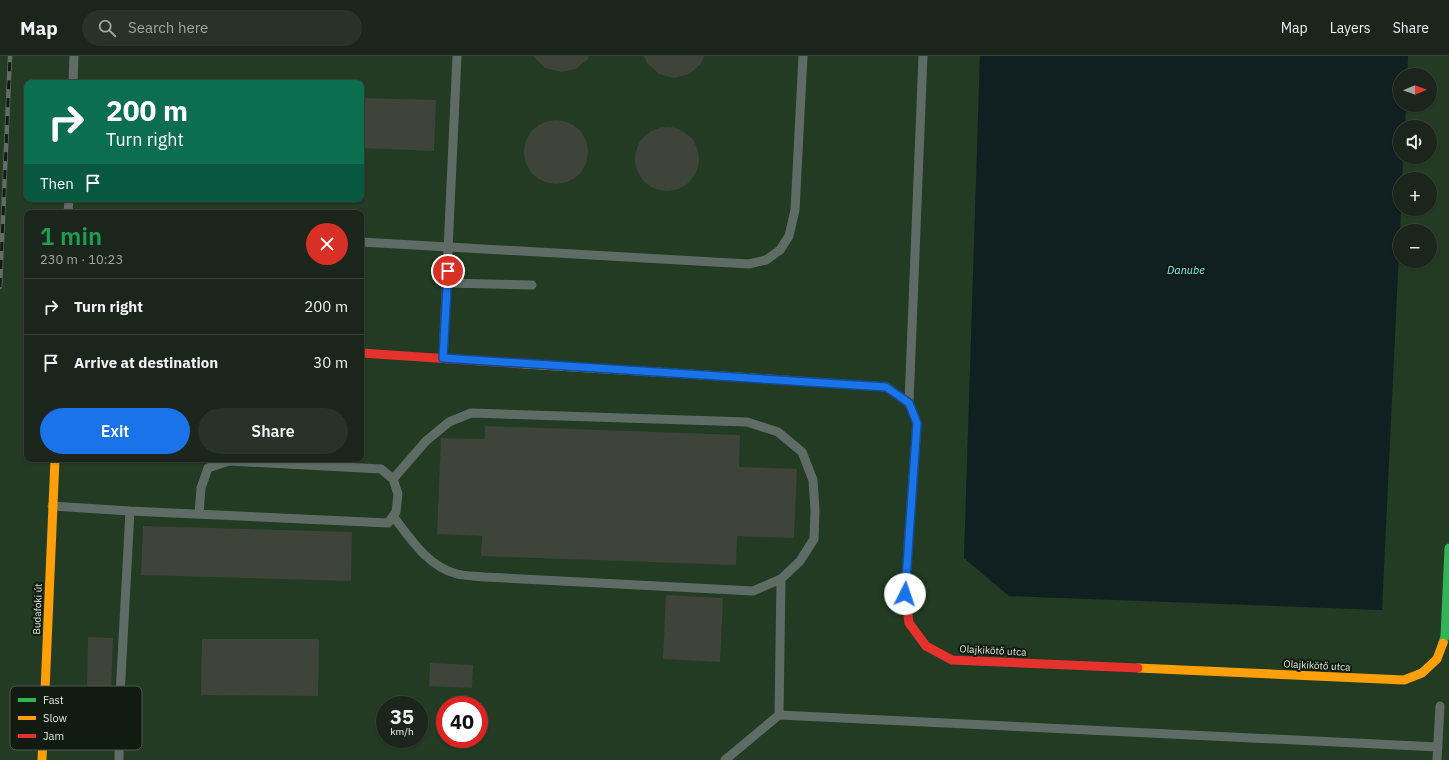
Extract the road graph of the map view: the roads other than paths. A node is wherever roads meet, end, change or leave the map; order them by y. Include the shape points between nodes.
1 (74, 56) edge
2 (457, 56) edge
3 (803, 56) edge
4 (923, 56) edge
5 (73, 80) edge
6 (364, 242) edge
7 (449, 247) junction
8 (447, 282) junction
9 (532, 285) dead end
10 (364, 353) edge
11 (443, 358) junction
12 (909, 403) junction
13 (55, 462) edge
14 (226, 462) edge
15 (248, 462) edge
16 (393, 479) junction
17 (52, 506) junction
18 (130, 511) junction
19 (199, 514) junction
20 (393, 516) junction
21 (1449, 548) edge
22 (781, 579) junction
23 (45, 686) edge
24 (120, 686) edge
25 (1440, 706) dead end
26 (779, 715) junction
27 (1438, 747) junction
28 (42, 750) edge
29 (119, 750) edge
30 (42, 760) edge
31 (119, 760) edge
32 (725, 760) edge
33 (1437, 760) edge

1 - 5 lane
2 - 7 lane
3 - 7 lane via 795,210 789,236 780,250 766,260 748,264
4 - 12 lane
6 - 7 lane
7 - 8 lane
8 - 9 lane
8 - 11 lane
10 - 11 street
11 - 12 street via 886,387
12 - 21 street, Olajkikötő utca via 917,423 905,594 909,623 926,646 952,660 1404,680 1422,673 1437,659 1445,636
13 - 17 street, Budafoki út
14 - 19 lane via 208,468 201,488
15 - 16 lane via 381,469
16 - 20 lane via 398,494 396,512
16 - 22 lane via 426,441 449,422 471,413 747,422 778,432 802,452 813,480 814,539 800,561
17 - 18 lane
17 - 23 street, Budafoki út
18 - 19 lane
18 - 24 lane
19 - 20 lane via 388,523
20 - 22 lane via 415,546 435,564 456,574 753,591
22 - 26 lane
25 - 27 lane
26 - 27 lane
26 - 32 lane
27 - 33 lane
28 - 30 street, Budafoki út
29 - 31 lane

